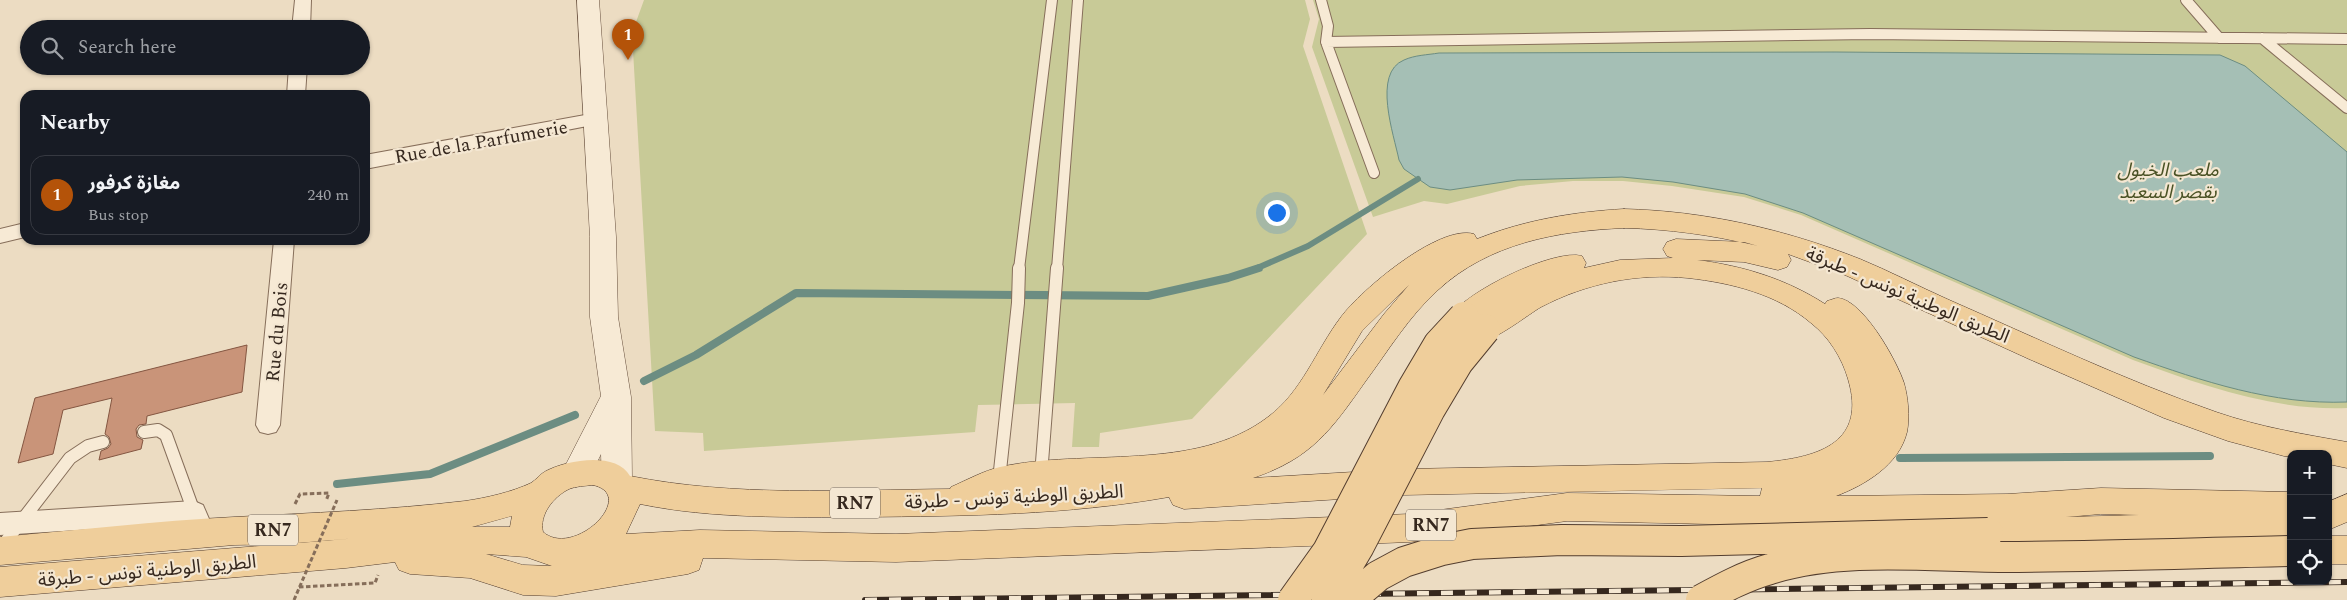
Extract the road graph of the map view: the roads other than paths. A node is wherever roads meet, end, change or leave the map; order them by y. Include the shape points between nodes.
1 (303, 0) edge
2 (588, 0) edge
3 (1052, 0) edge
4 (1078, 0) edge
5 (1321, 0) edge
6 (2186, 0) edge
7 (302, 20) edge
8 (2219, 38) junction
9 (2262, 38) junction
10 (2347, 40) edge
11 (1326, 42) junction
12 (297, 75) edge
13 (296, 90) edge
14 (2347, 108) edge
15 (596, 119) junction
16 (370, 161) edge
17 (1374, 173) dead end
18 (20, 231) edge
19 (1523, 234) junction
20 (0, 236) edge
21 (284, 245) edge
22 (1676, 249) junction
23 (1474, 323) junction
24 (616, 397) junction
25 (268, 425) dead end
26 (144, 432) dead end
27 (2264, 439) junction
28 (103, 442) dead end
29 (2347, 455) edge
30 (576, 474) junction
31 (1041, 475) junction
32 (999, 480) junction
33 (619, 484) junction
34 (542, 492) junction
35 (1090, 496) junction
36 (946, 503) junction
37 (2287, 505) edge
38 (2332, 506) edge
39 (1567, 507) junction
40 (2347, 507) edge
41 (2332, 514) edge
42 (10, 523) edge
43 (199, 524) junction
44 (2287, 524) edge
45 (534, 544) junction
46 (777, 546) junction
47 (0, 550) edge
48 (2332, 550) edge
49 (2347, 550) edge
50 (2287, 551) edge
51 (571, 552) junction
52 (346, 554) junction
53 (0, 582) edge
54 (1293, 600) edge
55 (1326, 600) edge
56 (1350, 600) edge
57 (1701, 600) edge

1 - 7 street
2 - 15 street
3 - 32 lane via 1018,266 1018,303
4 - 31 lane
5 - 11 lane via 1328,26
6 - 8 lane
8 - 9 lane
8 - 11 lane via 1870,34
9 - 10 lane
9 - 14 lane
11 - 17 lane
12 - 13 street
15 - 16 street, Rue de la Parfumerie
15 - 24 street via 604,317
18 - 20 street
19 - 27 main road, الطريق الوطنية تونس - طبرقة / RN7 via 1596,220 1644,219 1692,222 1790,244 1853,267 2127,390
19 - 31 main road via 1478,238 1450,246 1412,268 1352,323 1289,417 1272,433 1253,444 1182,462
19 - 35 main road, الطريق الوطنية تونس - طبرقة / RN7 via 1454,261 1427,284 1320,421 1296,443 1273,457 1230,472 1193,480
21 - 25 street, Rue du Bois
22 - 23 main road via 1616,253 1531,277 1502,291
22 - 27 main road via 1744,252 1826,275 2079,383 2174,416
22 - 39 main road via 1745,262 1773,272 1828,301 1854,323 1878,353 1888,380 1894,404 1891,433 1874,459 1849,478 1799,494 1680,497
23 - 35 main road via 1548,291 1618,270 1664,267 1724,273 1780,292 1810,308 1836,331 1856,357 1870,407 1862,431 1844,454 1808,468 1778,473 1406,482 1165,497
23 - 54 main road, bridge via 1439,344 1328,551
23 - 55 main road, bridge via 1458,362 1359,546
24 - 30 street
24 - 33 street
26 - 43 lane via 155,430 166,435
27 - 29 main road, الطريق الوطنية تونس - طبرقة / RN7
28 - 42 lane via 88,446 70,458
30 - 33 main road, RN7 via 593,472
30 - 34 main road, RN7 via 557,481
31 - 32 main road
32 - 36 main road
33 - 36 main road, الطريق الوطنية تونس - طبرقة / RN7 via 658,496 718,502
33 - 51 main road, RN7 via 624,505 622,515 611,531 589,547
34 - 43 main road, الطريق الوطنية تونس - طبرقة / RN7 via 468,514 414,520
34 - 45 main road, RN7 via 527,516 528,535
35 - 36 main road, الطريق الوطنية تونس - طبرقة / RN7
37 - 39 main road, RN7 via 2101,502 1915,509
38 - 40 main road
39 - 46 main road, RN7 via 1410,528 896,548
40 - 41 main road
42 - 43 street
42 - 47 lane
43 - 47 main road, الطريق الوطنية تونس - طبرقة / RN7
44 - 56 main road, bridge via 2211,524 1988,534 1472,544 1404,562 1378,576
45 - 51 main road, RN7 via 554,553
45 - 52 main road, الطريق الوطنية تونس - طبرقة / RN7 via 484,540
46 - 51 main road, RN7 via 700,544
46 - 52 main road, RN7 via 556,581 523,580 470,564 384,560
48 - 49 main road
50 - 57 main road, bridge via 1830,557 1764,570 1734,581
52 - 53 main road, الطريق الوطنية تونس - طبرقة / RN7

